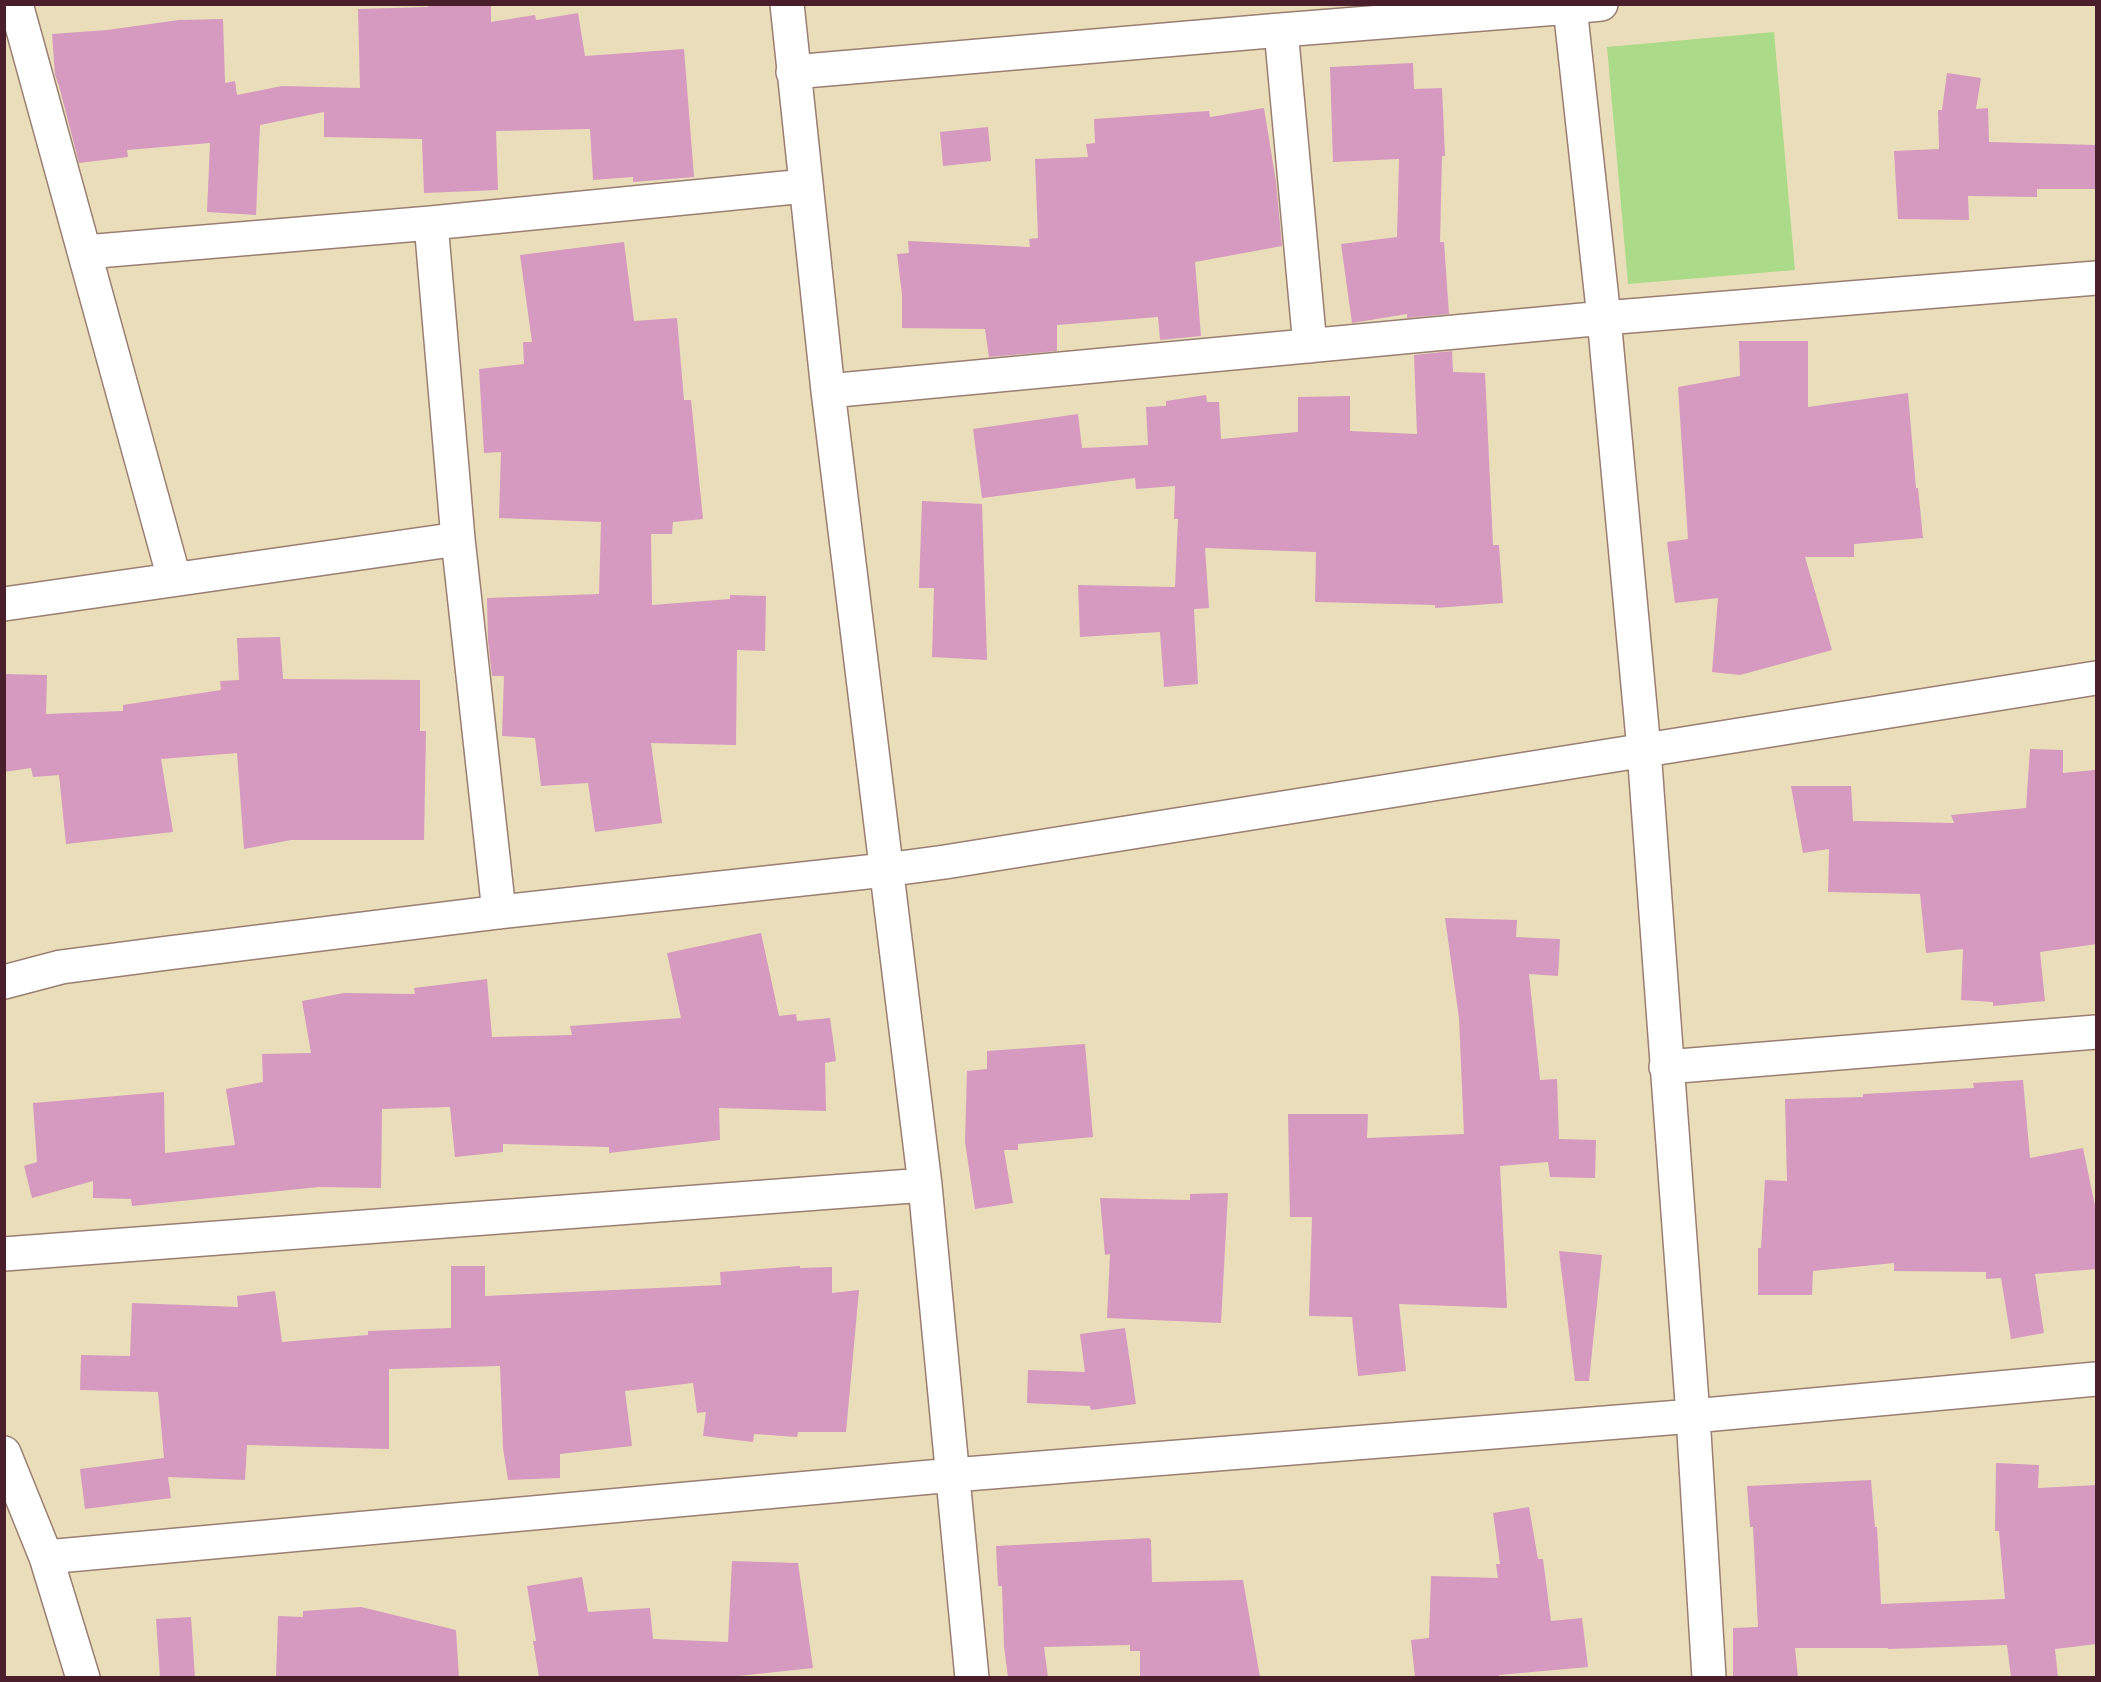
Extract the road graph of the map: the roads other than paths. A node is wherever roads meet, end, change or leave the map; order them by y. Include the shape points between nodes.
1 (16, 4) edge
2 (788, 4) edge
3 (1580, 5) edge
4 (1281, 30) junction
5 (793, 72) junction
6 (805, 186) junction
7 (431, 223) junction
8 (85, 252) junction
9 (2097, 278) edge
10 (1604, 318) junction
11 (1310, 346) junction
12 (828, 391) junction
13 (458, 538) junction
14 (174, 579) junction
15 (4, 604) edge
16 (2097, 678) edge
17 (1644, 750) junction
18 (885, 870) junction
19 (499, 912) junction
20 (4, 982) edge
21 (2097, 1032) edge
22 (1666, 1067) junction
23 (925, 1185) junction
24 (4, 1254) edge
25 (2097, 1378) edge
26 (1693, 1416) junction
27 (4, 1453) edge
28 (952, 1475) junction
29 (46, 1557) junction
30 (83, 1677) edge
31 (972, 1677) edge
32 (1709, 1677) edge

1 - 8 street
2 - 5 street
3 - 4 street
3 - 10 street
4 - 5 street
4 - 11 street
5 - 6 street
6 - 7 street
6 - 12 street
7 - 8 street
7 - 13 street
8 - 14 street
9 - 10 street
10 - 11 street
10 - 17 street
11 - 12 street
12 - 18 street
13 - 14 street
13 - 19 street
14 - 15 street
16 - 17 street
17 - 18 street
17 - 22 street
18 - 19 street
18 - 23 street
19 - 20 street via 61,967
21 - 22 street
22 - 26 street
23 - 24 street
23 - 28 street
25 - 26 street
26 - 28 street
26 - 32 street
27 - 29 street
28 - 29 street
28 - 31 street
29 - 30 street

